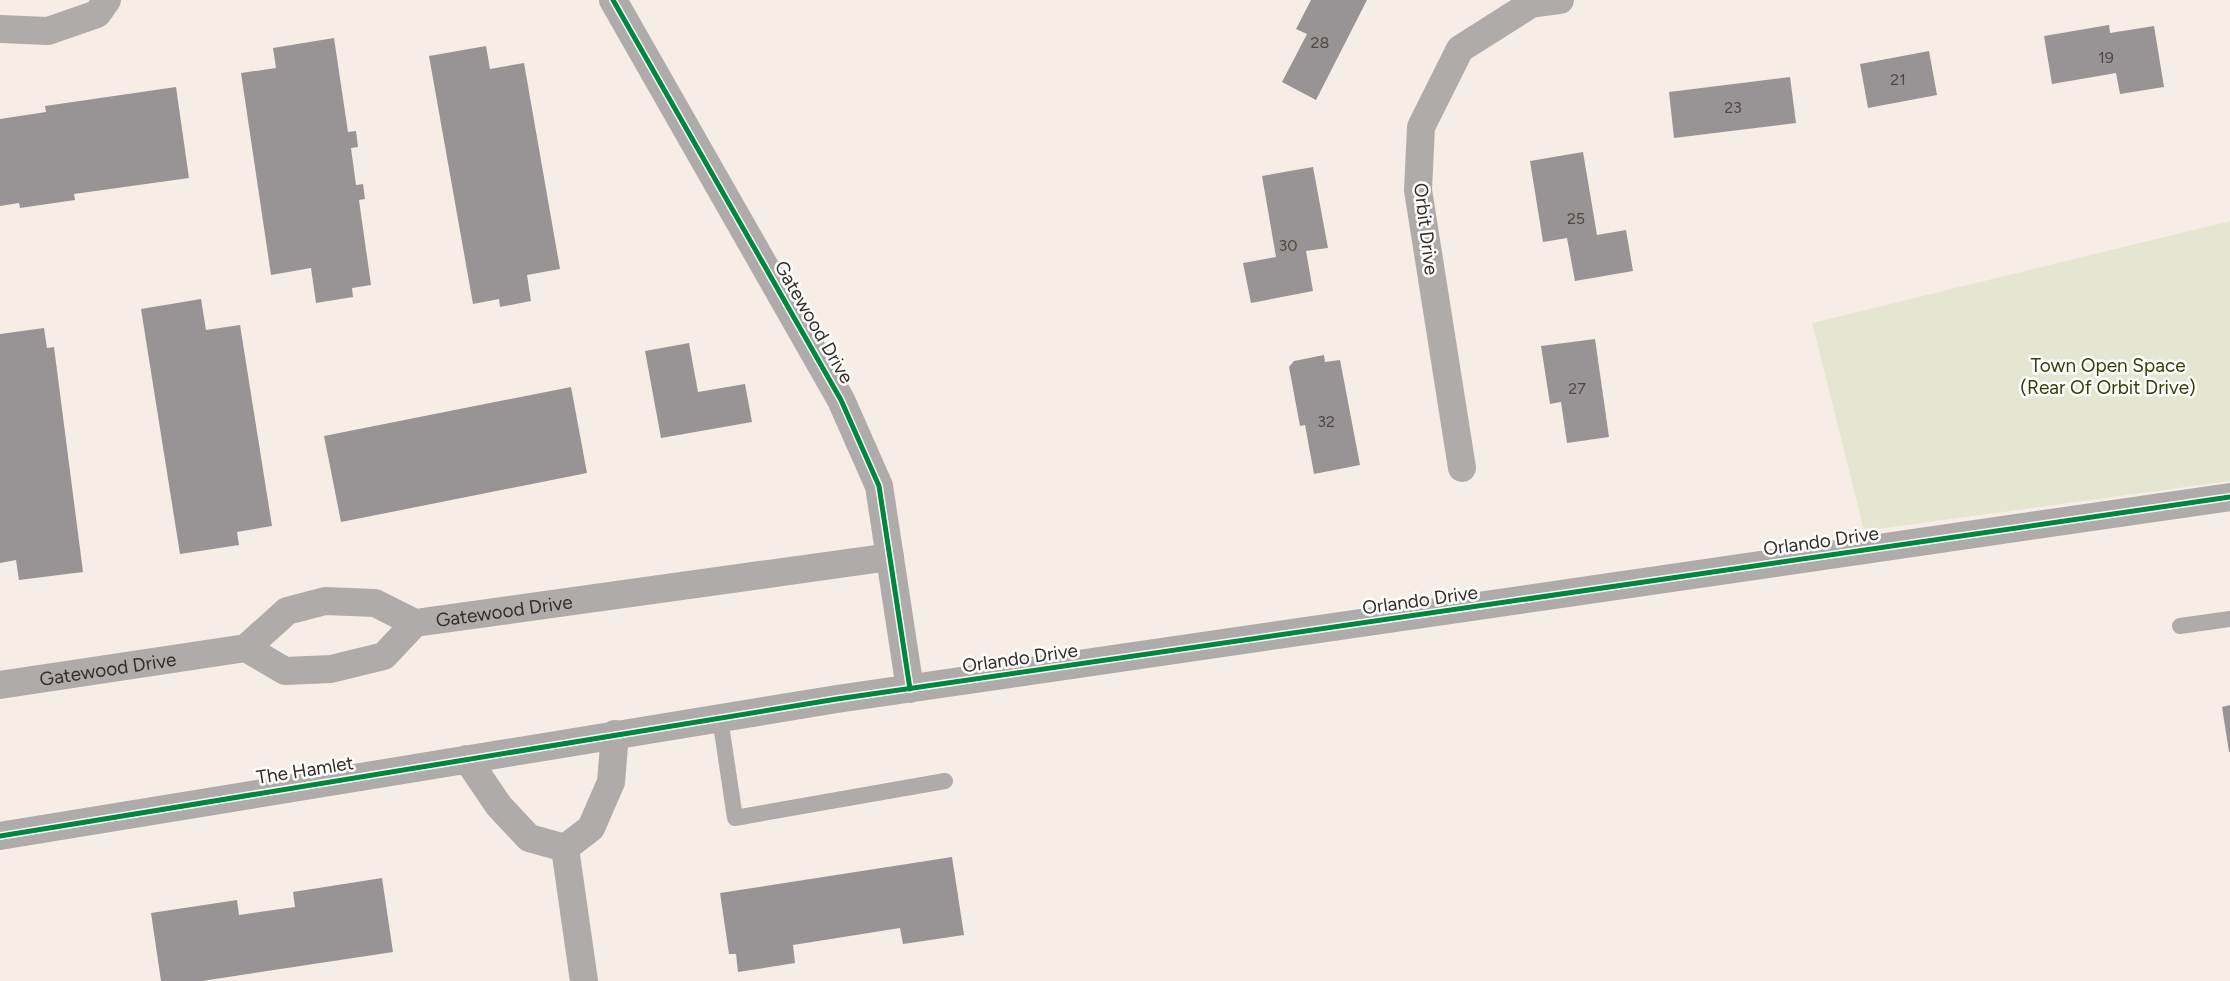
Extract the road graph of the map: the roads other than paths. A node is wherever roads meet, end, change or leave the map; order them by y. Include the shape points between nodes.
1 (107, 0) edge
2 (613, 0) edge
3 (1560, 0) edge
4 (0, 29) edge
5 (1462, 468) dead end
6 (2230, 497) edge
7 (890, 556) junction
8 (2230, 619) edge
9 (415, 623) junction
10 (2180, 626) dead end
11 (246, 648) junction
12 (0, 685) edge
13 (910, 689) junction
14 (720, 718) junction
15 (616, 734) junction
16 (467, 759) junction
17 (945, 781) dead end
18 (0, 836) edge
19 (565, 848) junction
20 (584, 981) edge

1 - 4 street via 97,14 48,31
2 - 7 street, Gatewood Drive via 841,400 879,486
3 - 5 street, Orbit Drive via 1531,4 1460,48 1421,127 1418,190
6 - 13 street, Orlando Drive
7 - 9 street, Gatewood Drive
7 - 13 street, Gatewood Drive
8 - 10 lane
9 - 11 street, Gatewood Drive via 374,603 325,601 287,611
9 - 11 street, Gatewood Drive via 384,656 331,669 285,671
11 - 12 street, Gatewood Drive
13 - 14 street, Orlando Drive
14 - 15 street, Orlando Drive
14 - 17 lane via 735,818
15 - 16 street, The Hamlet
15 - 19 street via 611,782 591,828
16 - 18 street, The Hamlet
16 - 19 street via 499,806 529,838
19 - 20 street

